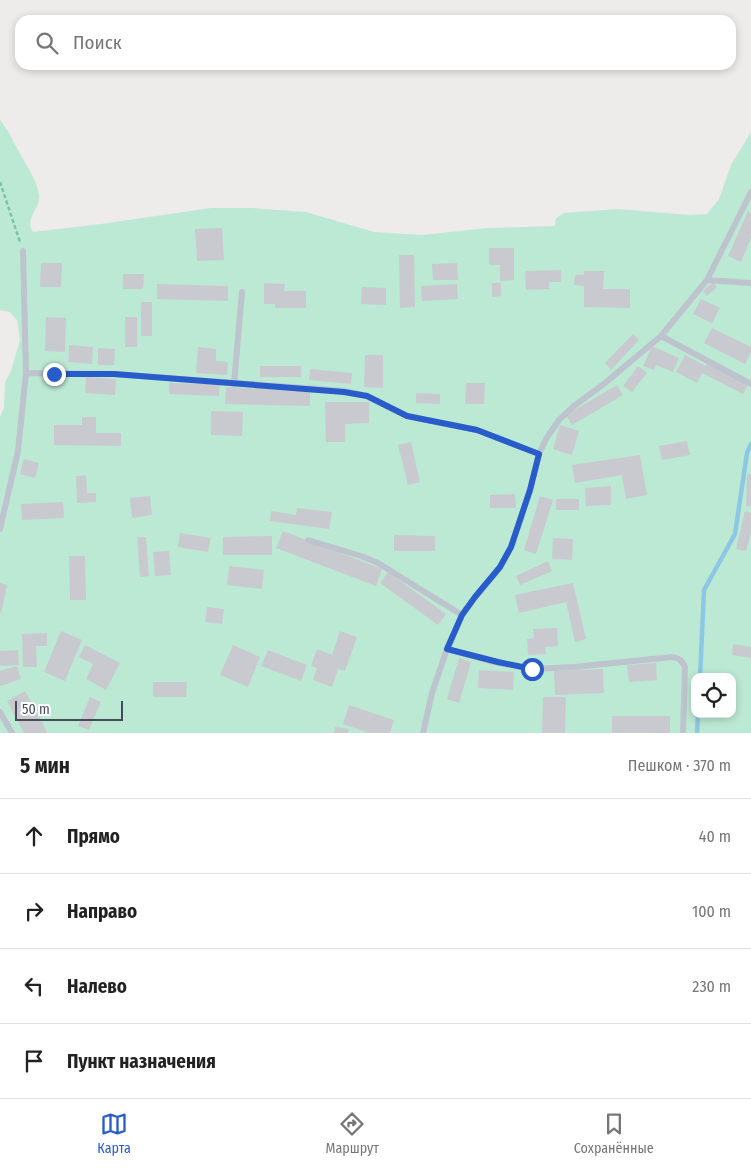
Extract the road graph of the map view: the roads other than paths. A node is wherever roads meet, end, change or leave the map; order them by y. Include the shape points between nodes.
1 (751, 192) edge
2 (23, 251) road end
3 (707, 280) junction
4 (751, 283) edge
5 (242, 292) dead end
6 (661, 336) junction
7 (26, 373) junction
8 (234, 384) junction
9 (751, 384) edge
10 (539, 454) junction
11 (0, 529) edge
12 (308, 540) dead end
13 (462, 615) junction
14 (447, 649) junction
15 (0, 712) edge
16 (12, 733) edge
17 (424, 733) edge
18 (683, 733) edge

1 - 3 lane
2 - 7 lane
3 - 4 lane
3 - 6 lane
5 - 8 lane
6 - 9 lane
6 - 10 lane via 559,420
7 - 8 lane via 114,374
7 - 11 lane via 18,451
8 - 10 lane via 367,396 407,416 477,430
10 - 13 lane via 511,547 500,567
12 - 13 lane via 378,563
13 - 14 lane
14 - 17 lane via 432,693
14 - 18 lane via 532,669 679,658 685,667
15 - 16 lane

